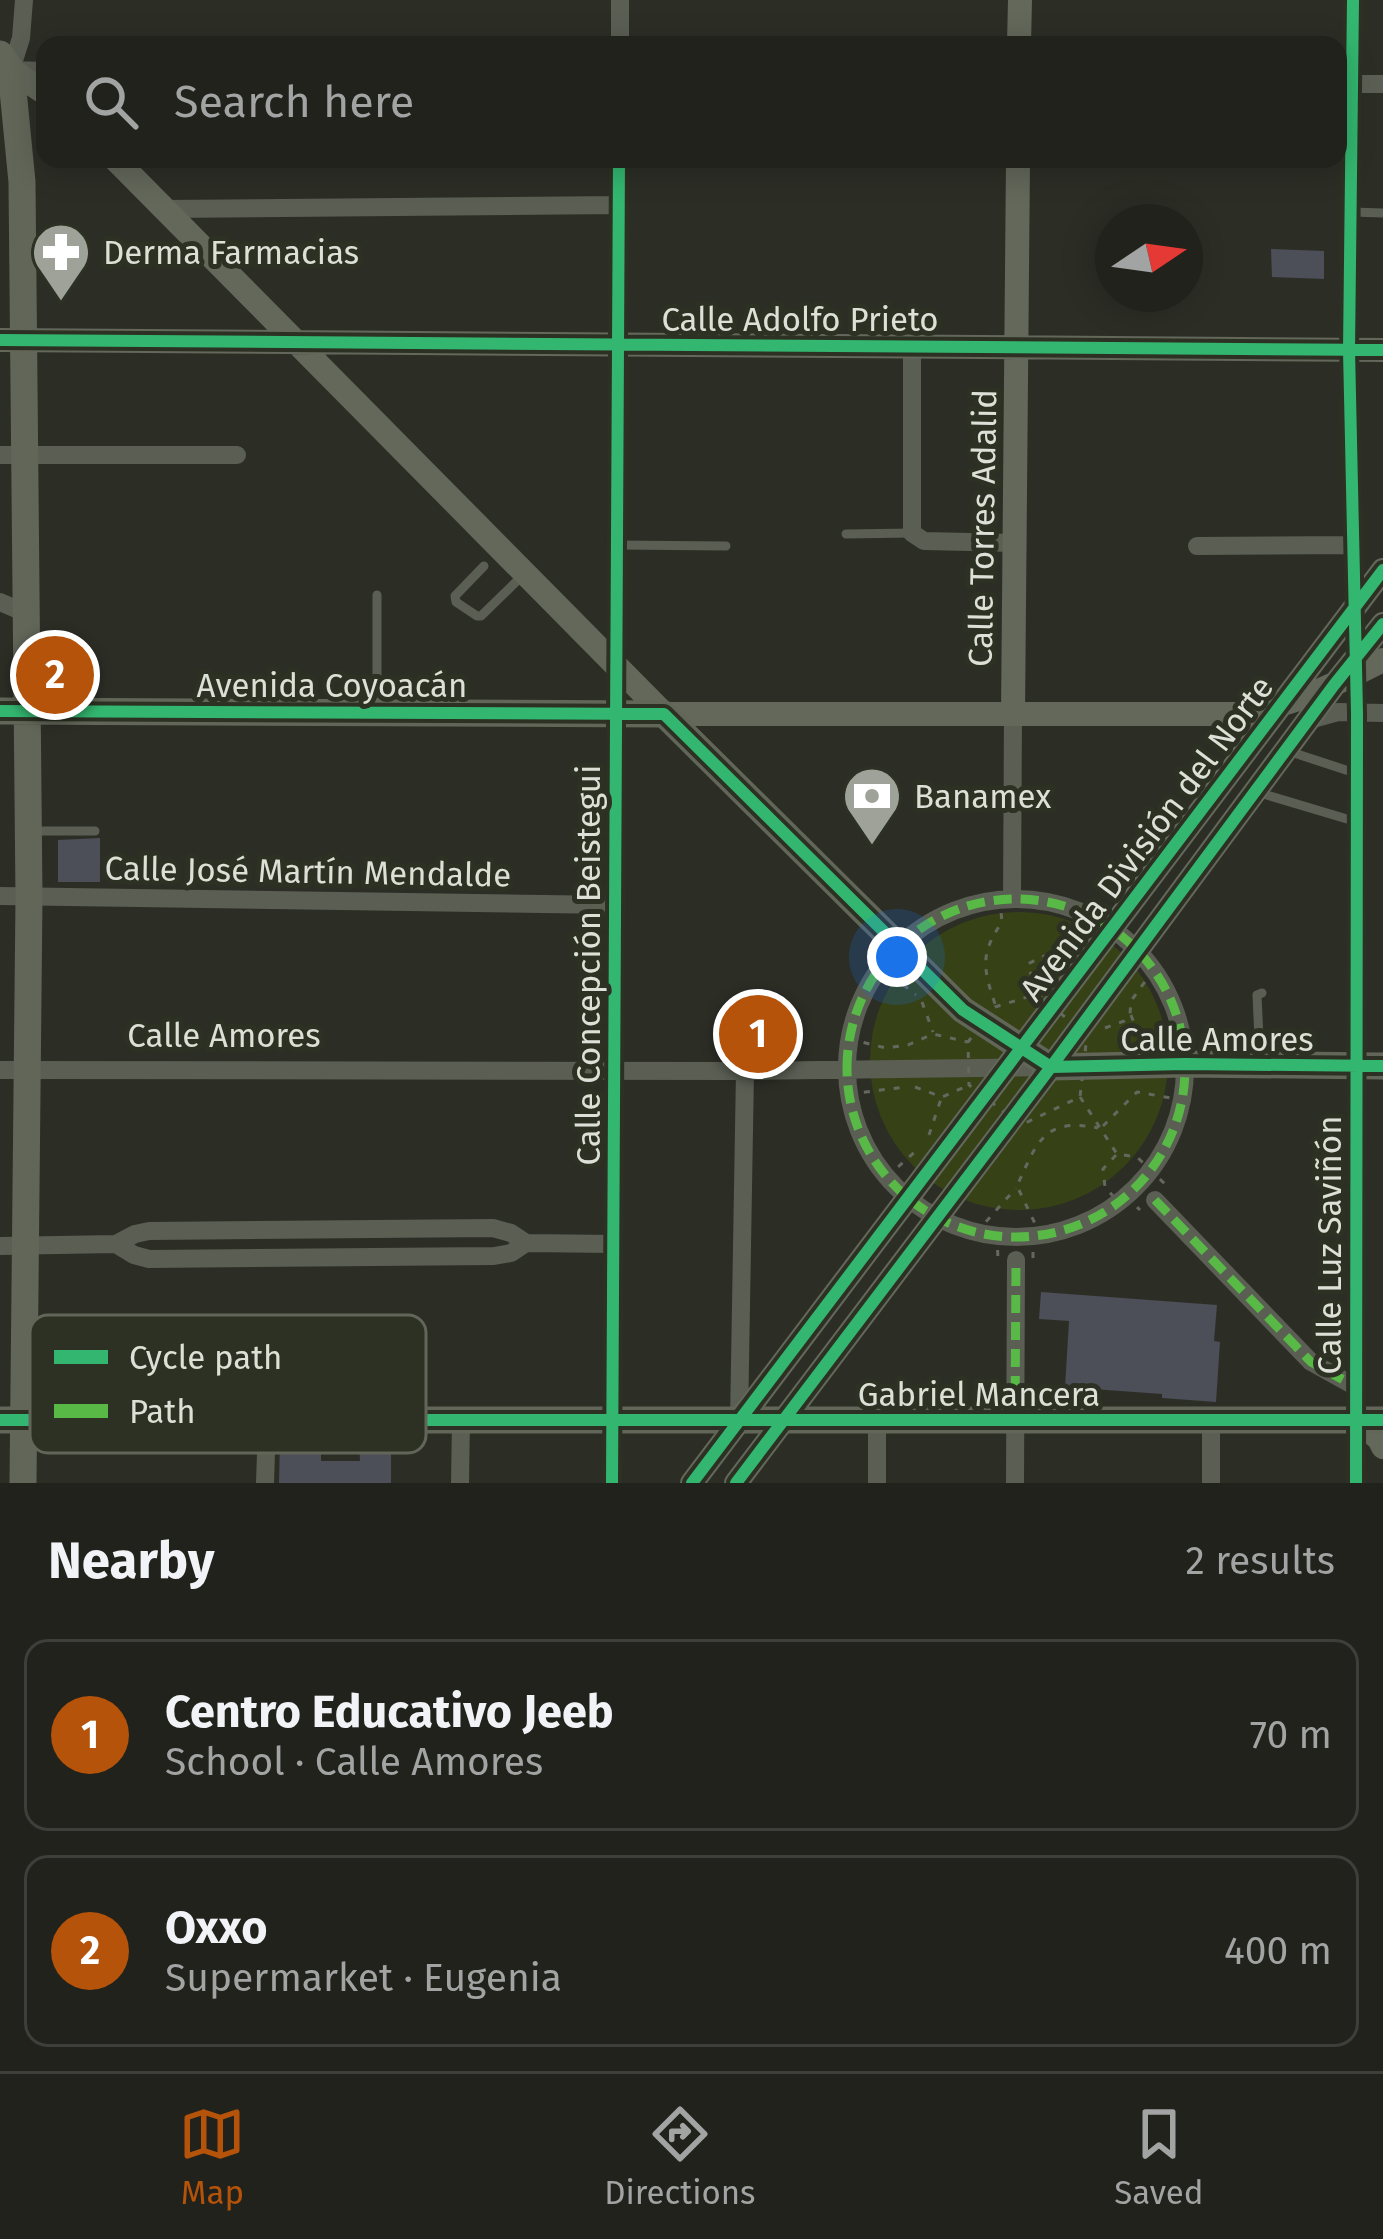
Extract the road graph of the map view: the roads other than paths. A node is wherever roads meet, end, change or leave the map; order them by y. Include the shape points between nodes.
1 (24, 0) edge
2 (620, 0) edge
3 (1020, 0) edge
4 (1353, 0) edge
5 (620, 36) edge
6 (1019, 36) edge
7 (1347, 63) edge
8 (4, 65) edge
9 (36, 70) edge
10 (1347, 84) edge
11 (1383, 84) edge
12 (36, 87) edge
13 (1347, 127) edge
14 (124, 168) edge
15 (619, 168) edge
16 (1018, 168) edge
17 (619, 205) junction
18 (164, 208) junction
19 (1351, 212) junction
20 (1383, 213) edge
21 (12, 340) edge
22 (296, 342) junction
23 (618, 344) junction
24 (912, 346) junction
25 (1016, 347) junction
26 (1349, 350) junction
27 (1383, 350) edge
28 (13, 455) edge
29 (238, 455) dead end
30 (912, 533) junction
31 (847, 534) dead end
32 (1015, 543) junction
33 (617, 545) junction
34 (1352, 545) junction
35 (726, 546) dead end
36 (1197, 546) dead end
37 (484, 566) dead end
38 (1383, 570) edge
39 (523, 575) junction
40 (376, 595) dead end
41 (0, 602) edge
42 (1354, 609) junction
43 (28, 614) junction
44 (1383, 624) edge
45 (1383, 660) edge
46 (616, 667) junction
47 (1349, 673) junction
48 (1277, 708) junction
49 (14, 711) edge
50 (377, 712) junction
51 (616, 712) junction
52 (1357, 712) junction
53 (1383, 713) edge
54 (664, 714) junction
55 (1013, 714) junction
56 (1309, 719) junction
57 (1286, 751) junction
58 (1357, 773) junction
59 (1255, 792) junction
60 (1357, 822) junction
61 (28, 831) junction
62 (95, 831) dead end
63 (0, 896) edge
64 (29, 896) junction
65 (1006, 898) junction
66 (614, 905) junction
67 (1112, 928) junction
68 (889, 956) junction
69 (1146, 960) junction
70 (1262, 993) dead end
71 (1184, 1053) junction
72 (1014, 1058) junction
73 (1260, 1065) junction
74 (1370, 1065) edge
75 (1051, 1067) junction
76 (14, 1070) edge
77 (847, 1070) junction
78 (614, 1071) junction
79 (745, 1071) junction
80 (906, 1196) junction
81 (1155, 1200) dead end
82 (938, 1218) junction
83 (313, 1229) junction
84 (526, 1243) junction
85 (116, 1244) junction
86 (614, 1244) junction
87 (12, 1246) edge
88 (312, 1260) junction
89 (1016, 1260) dead end
90 (1356, 1387) junction
91 (612, 1419) junction
92 (12, 1420) edge
93 (426, 1420) edge
94 (461, 1420) junction
95 (1211, 1420) junction
96 (1016, 1421) junction
97 (739, 1422) junction
98 (783, 1422) junction
99 (877, 1422) junction
100 (1377, 1433) edge
101 (266, 1453) edge
102 (22, 1483) edge
103 (266, 1483) edge
104 (460, 1483) edge
105 (612, 1483) edge
106 (692, 1483) edge
107 (736, 1483) edge
108 (877, 1483) edge
109 (1016, 1483) edge
110 (1211, 1483) edge
111 (1356, 1483) edge

1 - 8 street via 21,38
2 - 5 street
3 - 6 street
4 - 7 street
8 - 9 street
8 - 12 street
8 - 21 main road via 22,182
10 - 11 street
13 - 19 street
14 - 18 street
15 - 17 street, Calle Concepción Beistegui
16 - 25 street, Calle Torres Adalid
17 - 18 street
17 - 23 street, Calle Concepción Beistegui
18 - 22 street
19 - 20 lane
19 - 26 street
21 - 22 street, Calle Adolfo Prieto
21 - 28 main road
22 - 23 street, Calle Adolfo Prieto
22 - 39 street
23 - 24 street, Calle Adolfo Prieto
23 - 33 street, Calle Concepción Beistegui
24 - 25 street, Calle Adolfo Prieto
24 - 30 street
25 - 26 street, Calle Adolfo Prieto
25 - 32 street, Calle Torres Adalid
26 - 27 street, Calle Adolfo Prieto
26 - 34 street
28 - 29 street
28 - 43 main road
30 - 31 lane
30 - 32 street via 924,541
32 - 55 street, Calle Torres Adalid
33 - 35 lane
33 - 46 street, Calle Concepción Beistegui
34 - 36 street
34 - 42 street
37 - 39 lane via 454,600 477,616
38 - 42 street, Avenida División del Norte
39 - 46 street
40 - 50 lane
41 - 43 street
42 - 47 street
42 - 48 street, Avenida División del Norte
43 - 49 main road
44 - 47 street, Avenida División del Norte
45 - 47 street, Avenida Coyoacán
46 - 51 street, Calle Concepción Beistegui
46 - 54 street
47 - 48 street, Avenida Coyoacán
47 - 52 street via 1343,704
47 - 56 street, Avenida División del Norte
48 - 55 street, Avenida Coyoacán
48 - 67 street, Avenida División del Norte
49 - 50 main road, Avenida Coyoacán
49 - 61 main road
50 - 51 main road, Avenida Coyoacán
51 - 54 main road, Avenida Coyoacán
51 - 66 street, Calle Concepción Beistegui
52 - 53 street
52 - 56 street
52 - 58 street, Calle Luz Saviñón
54 - 55 street, Avenida Coyoacán
54 - 68 main road
55 - 65 street, Calle Torres Adalid
56 - 57 street, Avenida División del Norte
57 - 58 lane
57 - 59 street, Avenida División del Norte
58 - 60 street, Calle Luz Saviñón
59 - 60 lane
59 - 69 street, Avenida División del Norte
60 - 74 street, Calle Luz Saviñón
61 - 62 lane
61 - 64 main road
63 - 64 street, Calle José Martín Mendalde
64 - 66 street, Calle José Martín Mendalde
64 - 76 main road
65 - 67 street via 1080,910
65 - 68 street via 928,922
66 - 78 street, Calle Concepción Beistegui
67 - 69 street
67 - 72 street, Avenida División del Norte
68 - 72 main road
68 - 77 street via 860,1000
69 - 71 street via 1173,1004
69 - 75 street, Avenida División del Norte
70 - 73 lane
71 - 73 main road, Calle Amores
71 - 75 main road, Calle Amores
71 - 82 street via 1171,1137 1119,1203 1041,1236 976,1233
72 - 75 main road
72 - 77 street, Calle Amores
72 - 80 street, Avenida División del Norte
73 - 74 main road, Calle Amores
74 - 90 street, Calle Luz Saviñón
75 - 82 street, Avenida División del Norte
76 - 78 street, Calle Amores
76 - 87 main road
77 - 79 street, Calle Amores
77 - 80 street via 862,1138
78 - 79 street, Calle Amores
78 - 86 street, Calle Concepción Beistegui
79 - 97 street
80 - 82 street
80 - 97 street, Avenida División del Norte
81 - 90 street via 1312,1362
82 - 98 street, Avenida División del Norte
83 - 84 street via 493,1228
83 - 85 street via 149,1231
83 - 88 street
84 - 86 street
84 - 88 street via 494,1256
85 - 87 street
85 - 88 street via 149,1259
86 - 91 street, Calle Concepción Beistegui
87 - 92 main road
89 - 96 street
90 - 100 street, Calle Luz Saviñón
91 - 94 main road, Gabriel Mancera
91 - 97 main road, Gabriel Mancera
91 - 105 street, Calle Concepción Beistegui
92 - 102 main road
93 - 94 main road, Gabriel Mancera
94 - 104 street
95 - 96 main road, Gabriel Mancera
95 - 100 main road, Gabriel Mancera
95 - 110 street
96 - 99 main road, Gabriel Mancera
96 - 109 street
97 - 98 main road, Gabriel Mancera
97 - 106 street, Avenida División del Norte
98 - 99 main road, Gabriel Mancera
98 - 107 street, Avenida División del Norte
99 - 108 street
100 - 111 street, Calle Luz Saviñón
101 - 103 street

